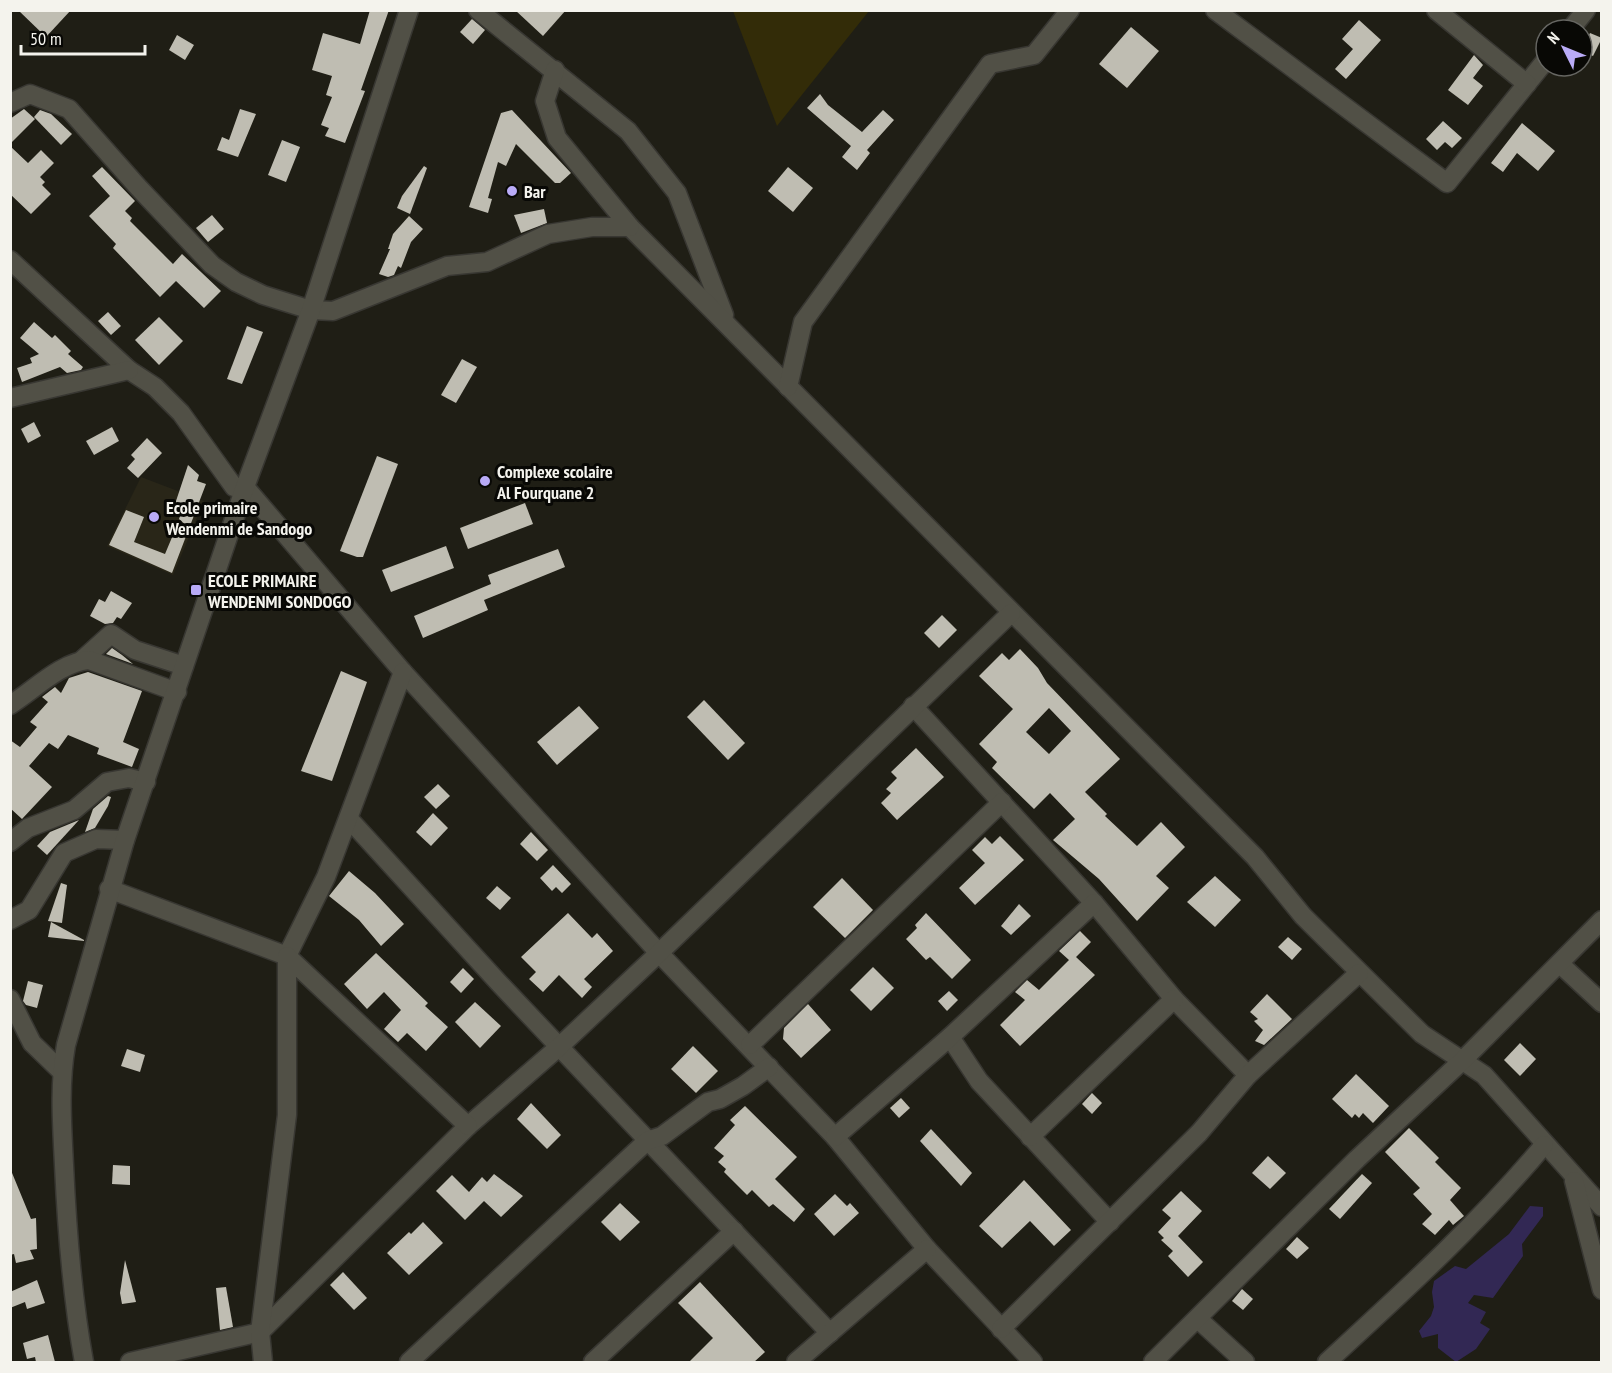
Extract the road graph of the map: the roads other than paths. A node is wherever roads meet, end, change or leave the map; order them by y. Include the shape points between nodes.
1 (409, 10) edge
2 (478, 10) edge
3 (1070, 10) edge
4 (1436, 10) edge
5 (1224, 13) edge
6 (555, 70) junction
7 (1534, 75) edge
8 (1527, 84) junction
9 (10, 103) edge
10 (630, 227) junction
11 (10, 260) edge
12 (311, 310) junction
13 (729, 325) junction
14 (129, 370) junction
15 (788, 387) junction
16 (10, 398) edge
17 (245, 486) junction
18 (1011, 613) junction
19 (81, 661) junction
20 (184, 666) junction
21 (403, 672) junction
22 (177, 692) junction
23 (10, 705) edge
24 (913, 706) junction
25 (146, 782) junction
26 (1002, 802) junction
27 (349, 819) junction
28 (125, 840) junction
29 (10, 842) edge
30 (109, 889) junction
31 (1094, 903) junction
32 (10, 920) edge
33 (1602, 920) edge
34 (659, 953) junction
35 (286, 956) junction
36 (1560, 964) junction
37 (1359, 973) junction
38 (10, 999) edge
39 (1174, 999) junction
40 (1602, 1003) edge
41 (950, 1038) junction
42 (560, 1046) junction
43 (750, 1046) junction
44 (1463, 1060) junction
45 (769, 1066) junction
46 (62, 1071) junction
47 (1248, 1075) junction
48 (468, 1126) junction
49 (835, 1137) junction
50 (1030, 1137) junction
51 (647, 1141) junction
52 (1544, 1146) junction
53 (1574, 1179) junction
54 (1602, 1207) edge
55 (1110, 1222) junction
56 (734, 1231) junction
57 (927, 1249) junction
58 (1602, 1290) edge
59 (1198, 1319) junction
60 (1001, 1329) junction
61 (260, 1332) junction
62 (830, 1332) junction
63 (84, 1362) edge
64 (130, 1362) edge
65 (263, 1362) edge
66 (409, 1362) edge
67 (593, 1362) edge
68 (796, 1362) edge
69 (1033, 1362) edge
70 (1153, 1362) edge
71 (1245, 1362) edge
72 (1327, 1362) edge

1 - 12 street
2 - 6 street
3 - 15 street via 1034,55 990,64 803,322
4 - 8 street
5 - 8 street via 1447,183
6 - 10 street via 545,101 557,138
6 - 13 street via 628,131 677,193
7 - 8 street
9 - 12 street via 30,94 69,109 212,265 263,295
10 - 12 street via 591,227 548,234 487,261 447,266 333,311
10 - 13 street
11 - 14 street
12 - 17 street
13 - 15 street
14 - 16 street
14 - 17 street via 155,387 181,413 234,487
15 - 18 street
17 - 20 street
17 - 21 street
18 - 24 street
18 - 37 street via 1255,857 1303,916
19 - 20 street via 111,634 135,650
19 - 22 street via 89,660
19 - 23 street
20 - 22 street
21 - 27 street
21 - 34 street
22 - 25 street
24 - 26 street
24 - 34 street
25 - 28 street
25 - 29 street via 129,778 107,782 74,810 28,828
26 - 31 street
26 - 43 street
27 - 35 street via 326,878
27 - 42 street
28 - 30 street
28 - 32 street via 96,839 64,853 29,910
30 - 35 street
30 - 46 street
31 - 39 street
31 - 41 street
33 - 36 street
34 - 42 street
34 - 43 street
35 - 48 street
35 - 61 street via 286,1115
36 - 40 street
36 - 44 street
37 - 44 street via 1422,1034
37 - 47 street
38 - 46 street via 32,1043
39 - 47 street
39 - 50 street
41 - 49 street
41 - 50 street via 979,1081
42 - 48 street
42 - 51 street
43 - 45 street
44 - 52 street via 1484,1075
44 - 59 street via 1365,1151
45 - 49 street
45 - 51 street via 743,1086 708,1102 662,1136
46 - 63 street via 67,1233
47 - 55 street via 1199,1133
48 - 61 street
49 - 57 street
50 - 55 street
51 - 56 street
51 - 66 street
52 - 53 street
52 - 72 street via 1506,1191 1431,1266
53 - 54 street
53 - 58 street
55 - 60 street
56 - 62 street
56 - 67 street
57 - 60 street
57 - 62 street
59 - 70 street
59 - 71 street
60 - 69 street
61 - 64 street
61 - 65 street
62 - 68 street

